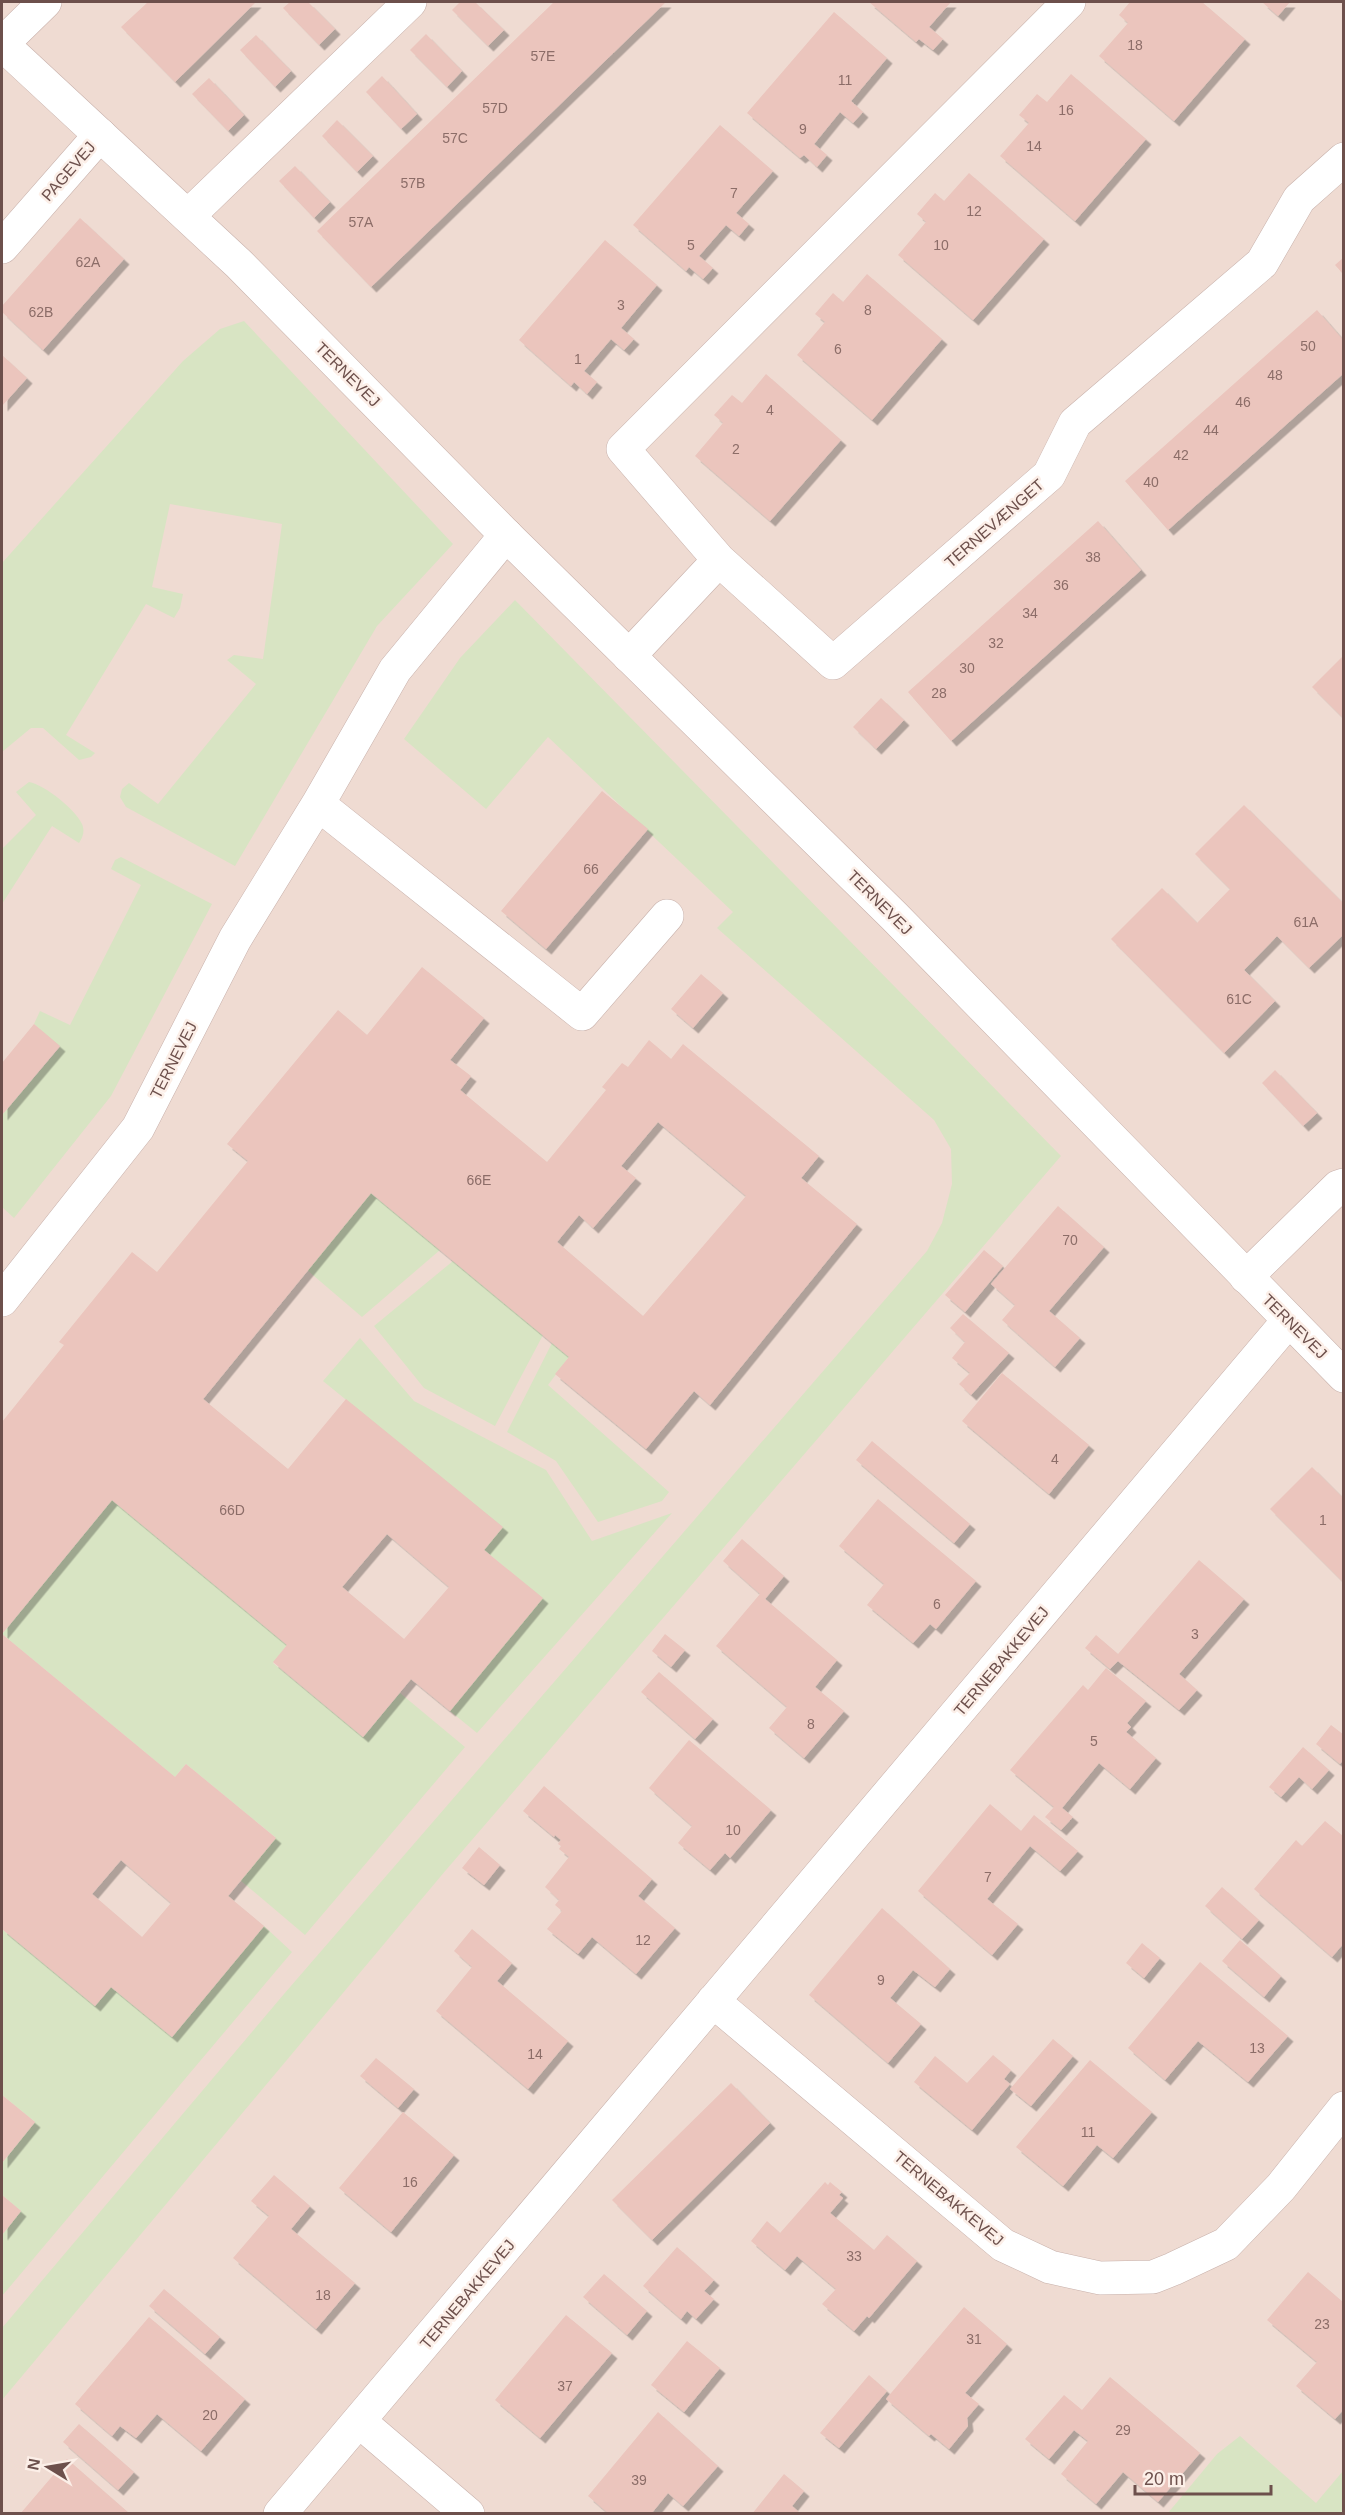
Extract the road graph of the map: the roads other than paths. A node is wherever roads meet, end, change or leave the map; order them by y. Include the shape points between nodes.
1 (45, 2) edge
2 (410, 2) edge
3 (1069, 2) edge
4 (2, 44) edge
5 (100, 135) junction
6 (1344, 159) edge
7 (37, 207) junction
8 (2, 211) edge
9 (188, 216) junction
10 (2, 247) edge
11 (506, 535) junction
12 (719, 560) junction
13 (629, 656) junction
14 (318, 804) junction
15 (667, 916) dead end
16 (1344, 1185) edge
17 (1246, 1277) junction
18 (2, 1300) edge
19 (1289, 1320) junction
20 (1344, 1376) edge
21 (713, 2001) junction
22 (1344, 2108) edge
23 (359, 2421) junction
24 (280, 2514) edge
25 (468, 2514) edge

1 - 4 street
2 - 9 street
3 - 12 street, TERNEVÆNGET via 623,448
4 - 5 street, TERNEVEJ
5 - 7 street, PAGEVEJ
5 - 9 street, TERNEVEJ
6 - 12 street, TERNEVÆNGET via 1299,199 1262,263 1075,423 1049,475 833,663
7 - 8 street, PAGEVEJ
7 - 10 street, PAGEVEJ
9 - 11 street, TERNEVEJ
11 - 13 street, TERNEVEJ
11 - 14 street, TERNEVEJ via 395,670
12 - 13 street
13 - 17 street, TERNEVEJ via 894,916
14 - 15 street via 582,1014
14 - 18 street, TERNEVEJ via 235,939 138,1128
16 - 17 street
17 - 19 street, TERNEVEJ
19 - 20 street, TERNEVEJ
19 - 21 street, TERNEBAKKEVEJ
21 - 22 street, TERNEBAKKEVEJ via 1003,2245 1050,2267 1100,2278 1153,2277 1226,2244 1281,2187
21 - 23 street, TERNEBAKKEVEJ
23 - 24 street, TERNEBAKKEVEJ
23 - 25 street

